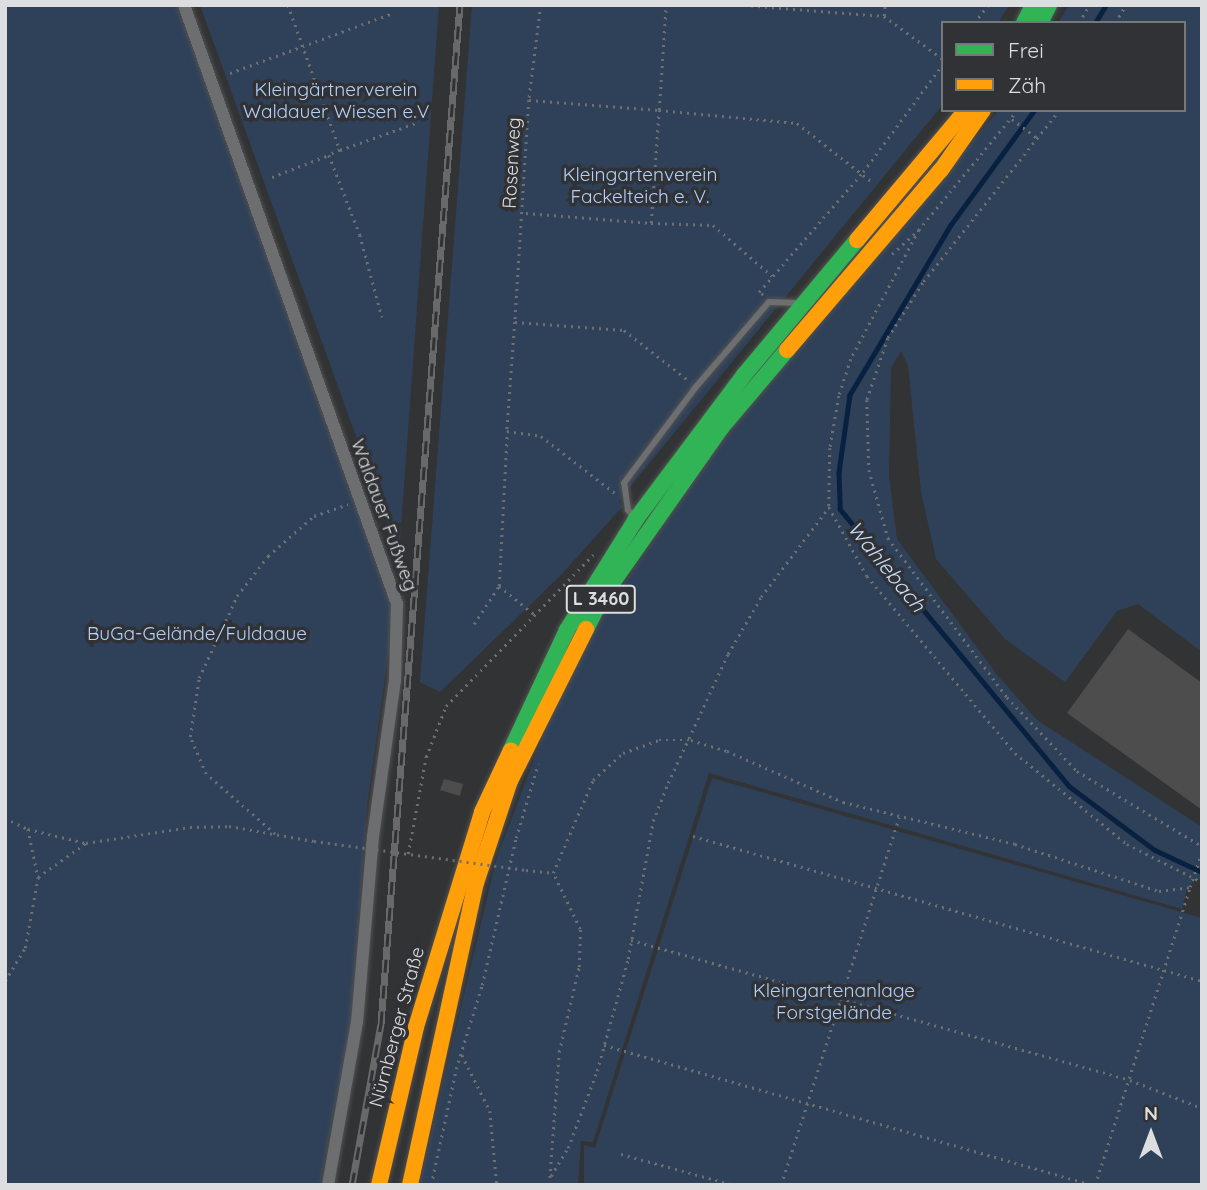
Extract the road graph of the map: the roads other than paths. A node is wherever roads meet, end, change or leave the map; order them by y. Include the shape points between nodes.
1 (184, 5) edge
2 (1033, 5) edge
3 (1049, 5) edge
4 (1025, 21) edge
5 (1041, 21) edge
6 (963, 112) edge
7 (982, 112) edge
8 (805, 304) junction
9 (636, 519) junction
10 (328, 1185) edge
11 (379, 1185) edge
12 (410, 1185) edge

1 - 10 street, Waldauer Fußweg via 397,604 395,680 373,836 357,1022
2 - 4 main road
3 - 5 main road
6 - 8 main road, L 3460
7 - 12 main road, L 3460 via 941,170 721,428 601,599 510,781 477,883
8 - 9 main road, L 3460
8 - 9 lane via 769,302 695,388 624,483 628,510
9 - 11 main road, Nürnberger Straße / L 3460 via 567,630 510,745 460,882 416,1027

